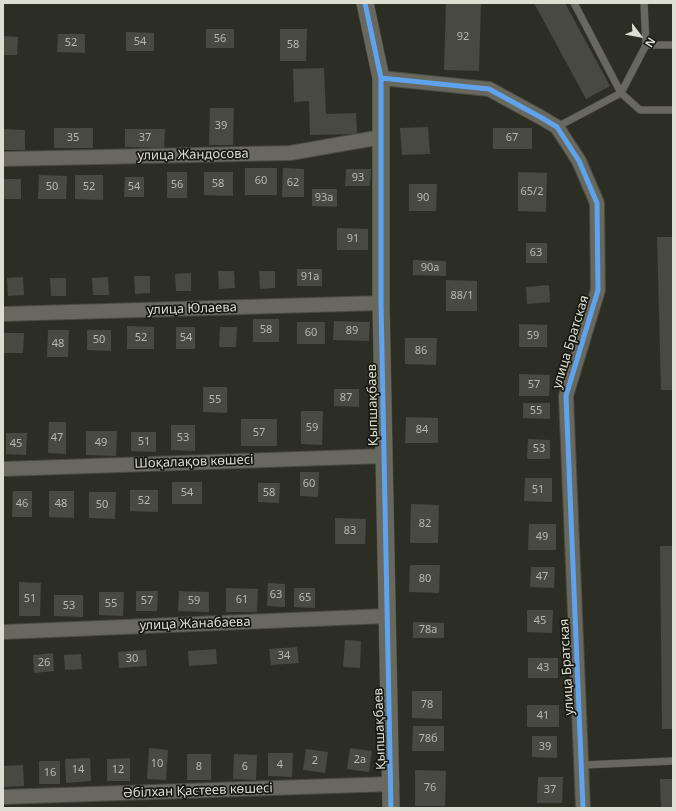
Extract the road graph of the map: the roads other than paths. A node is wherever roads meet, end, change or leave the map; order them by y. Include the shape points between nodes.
1 (366, 3) edge
2 (574, 3) edge
3 (644, 3) edge
4 (646, 45) junction
5 (673, 45) edge
6 (381, 78) junction
7 (621, 93) junction
8 (673, 110) edge
9 (556, 127) junction
10 (382, 137) junction
11 (3, 158) edge
12 (381, 303) junction
13 (3, 314) edge
14 (385, 456) junction
15 (3, 468) edge
16 (387, 616) junction
17 (3, 632) edge
18 (673, 760) edge
19 (583, 765) junction
20 (392, 784) junction
21 (3, 797) edge
22 (391, 808) edge
23 (583, 808) edge

1 - 6 street, Қыпшақбаев
2 - 7 lane
3 - 4 lane
4 - 5 lane
4 - 7 lane
6 - 9 street, улица Братская via 488,89
6 - 10 street, Қыпшақбаев
7 - 8 lane via 640,110
7 - 9 lane
9 - 19 street, улица Братская via 579,161 597,203 598,290 566,396
10 - 11 street, улица Жандосова via 290,153
10 - 12 street, Қыпшақбаев
12 - 13 street, улица Юлаева
12 - 14 street, Қыпшақбаев
14 - 15 street, Шоқалақов көшесі
14 - 16 street, Қыпшақбаев
16 - 17 street, улица Жанабаева
16 - 20 street, Қыпшақбаев
18 - 19 lane
19 - 23 street, улица Братская
20 - 21 street, Әбілхан Қастеев көшесі
20 - 22 street, Қыпшақбаев

